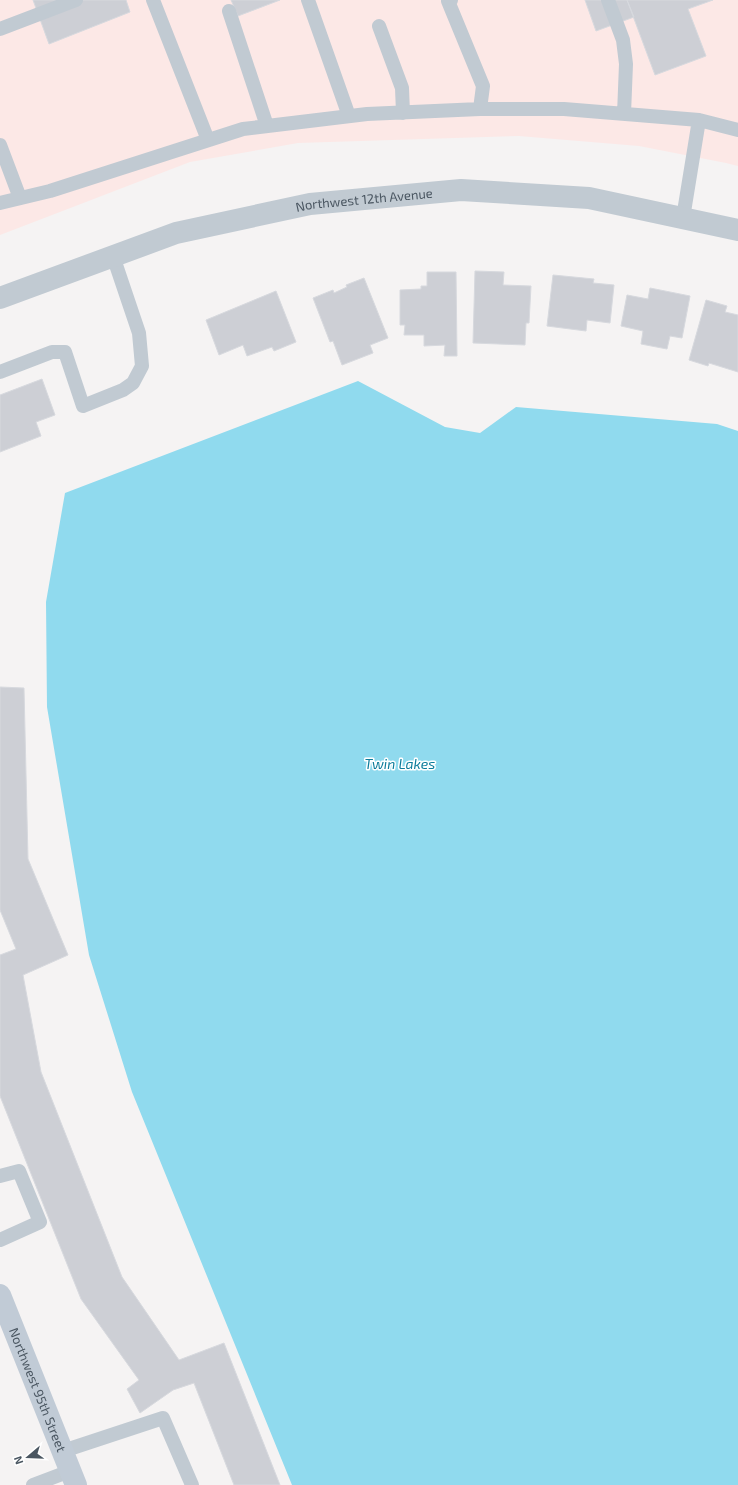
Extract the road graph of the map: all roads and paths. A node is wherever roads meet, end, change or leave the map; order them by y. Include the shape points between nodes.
1 (76, 0) edge
2 (153, 0) edge
3 (308, 0) edge
4 (451, 0) edge
5 (608, 0) edge
6 (229, 11) dead end
7 (379, 26) dead end
8 (0, 29) edge
9 (480, 109) junction
10 (403, 112) junction
11 (624, 114) junction
12 (349, 116) junction
13 (700, 120) junction
14 (267, 126) junction
15 (738, 130) edge
16 (208, 140) junction
17 (0, 145) edge
18 (20, 198) junction
19 (0, 203) edge
20 (683, 218) junction
21 (738, 230) edge
22 (113, 256) junction
23 (0, 298) edge
24 (0, 372) edge
25 (0, 1176) edge
26 (0, 1240) edge
27 (0, 1295) edge
28 (70, 1469) edge
29 (33, 1485) edge
30 (192, 1485) edge

1 - 8 lane
2 - 16 lane
3 - 12 lane
4 - 9 lane via 448,1 483,86
5 - 11 lane via 624,40
6 - 14 lane
7 - 10 lane via 402,88
9 - 10 lane
9 - 11 lane via 564,109
10 - 12 lane
11 - 13 lane
12 - 14 lane
13 - 15 lane
13 - 20 lane
14 - 16 lane via 243,129
16 - 18 lane via 50,191
17 - 18 lane
18 - 19 lane
20 - 21 street, Northwest 12th Avenue
20 - 22 street, Northwest 12th Avenue via 589,198 461,190 310,204 176,233
22 - 23 street, Northwest 12th Avenue
22 - 24 lane via 139,333 142,366 133,383 123,390 83,406 64,352 52,352
25 - 26 lane via 19,1171 40,1222
27 - 28 main road, Northwest 95th Street
28 - 29 lane
28 - 30 lane via 163,1418

